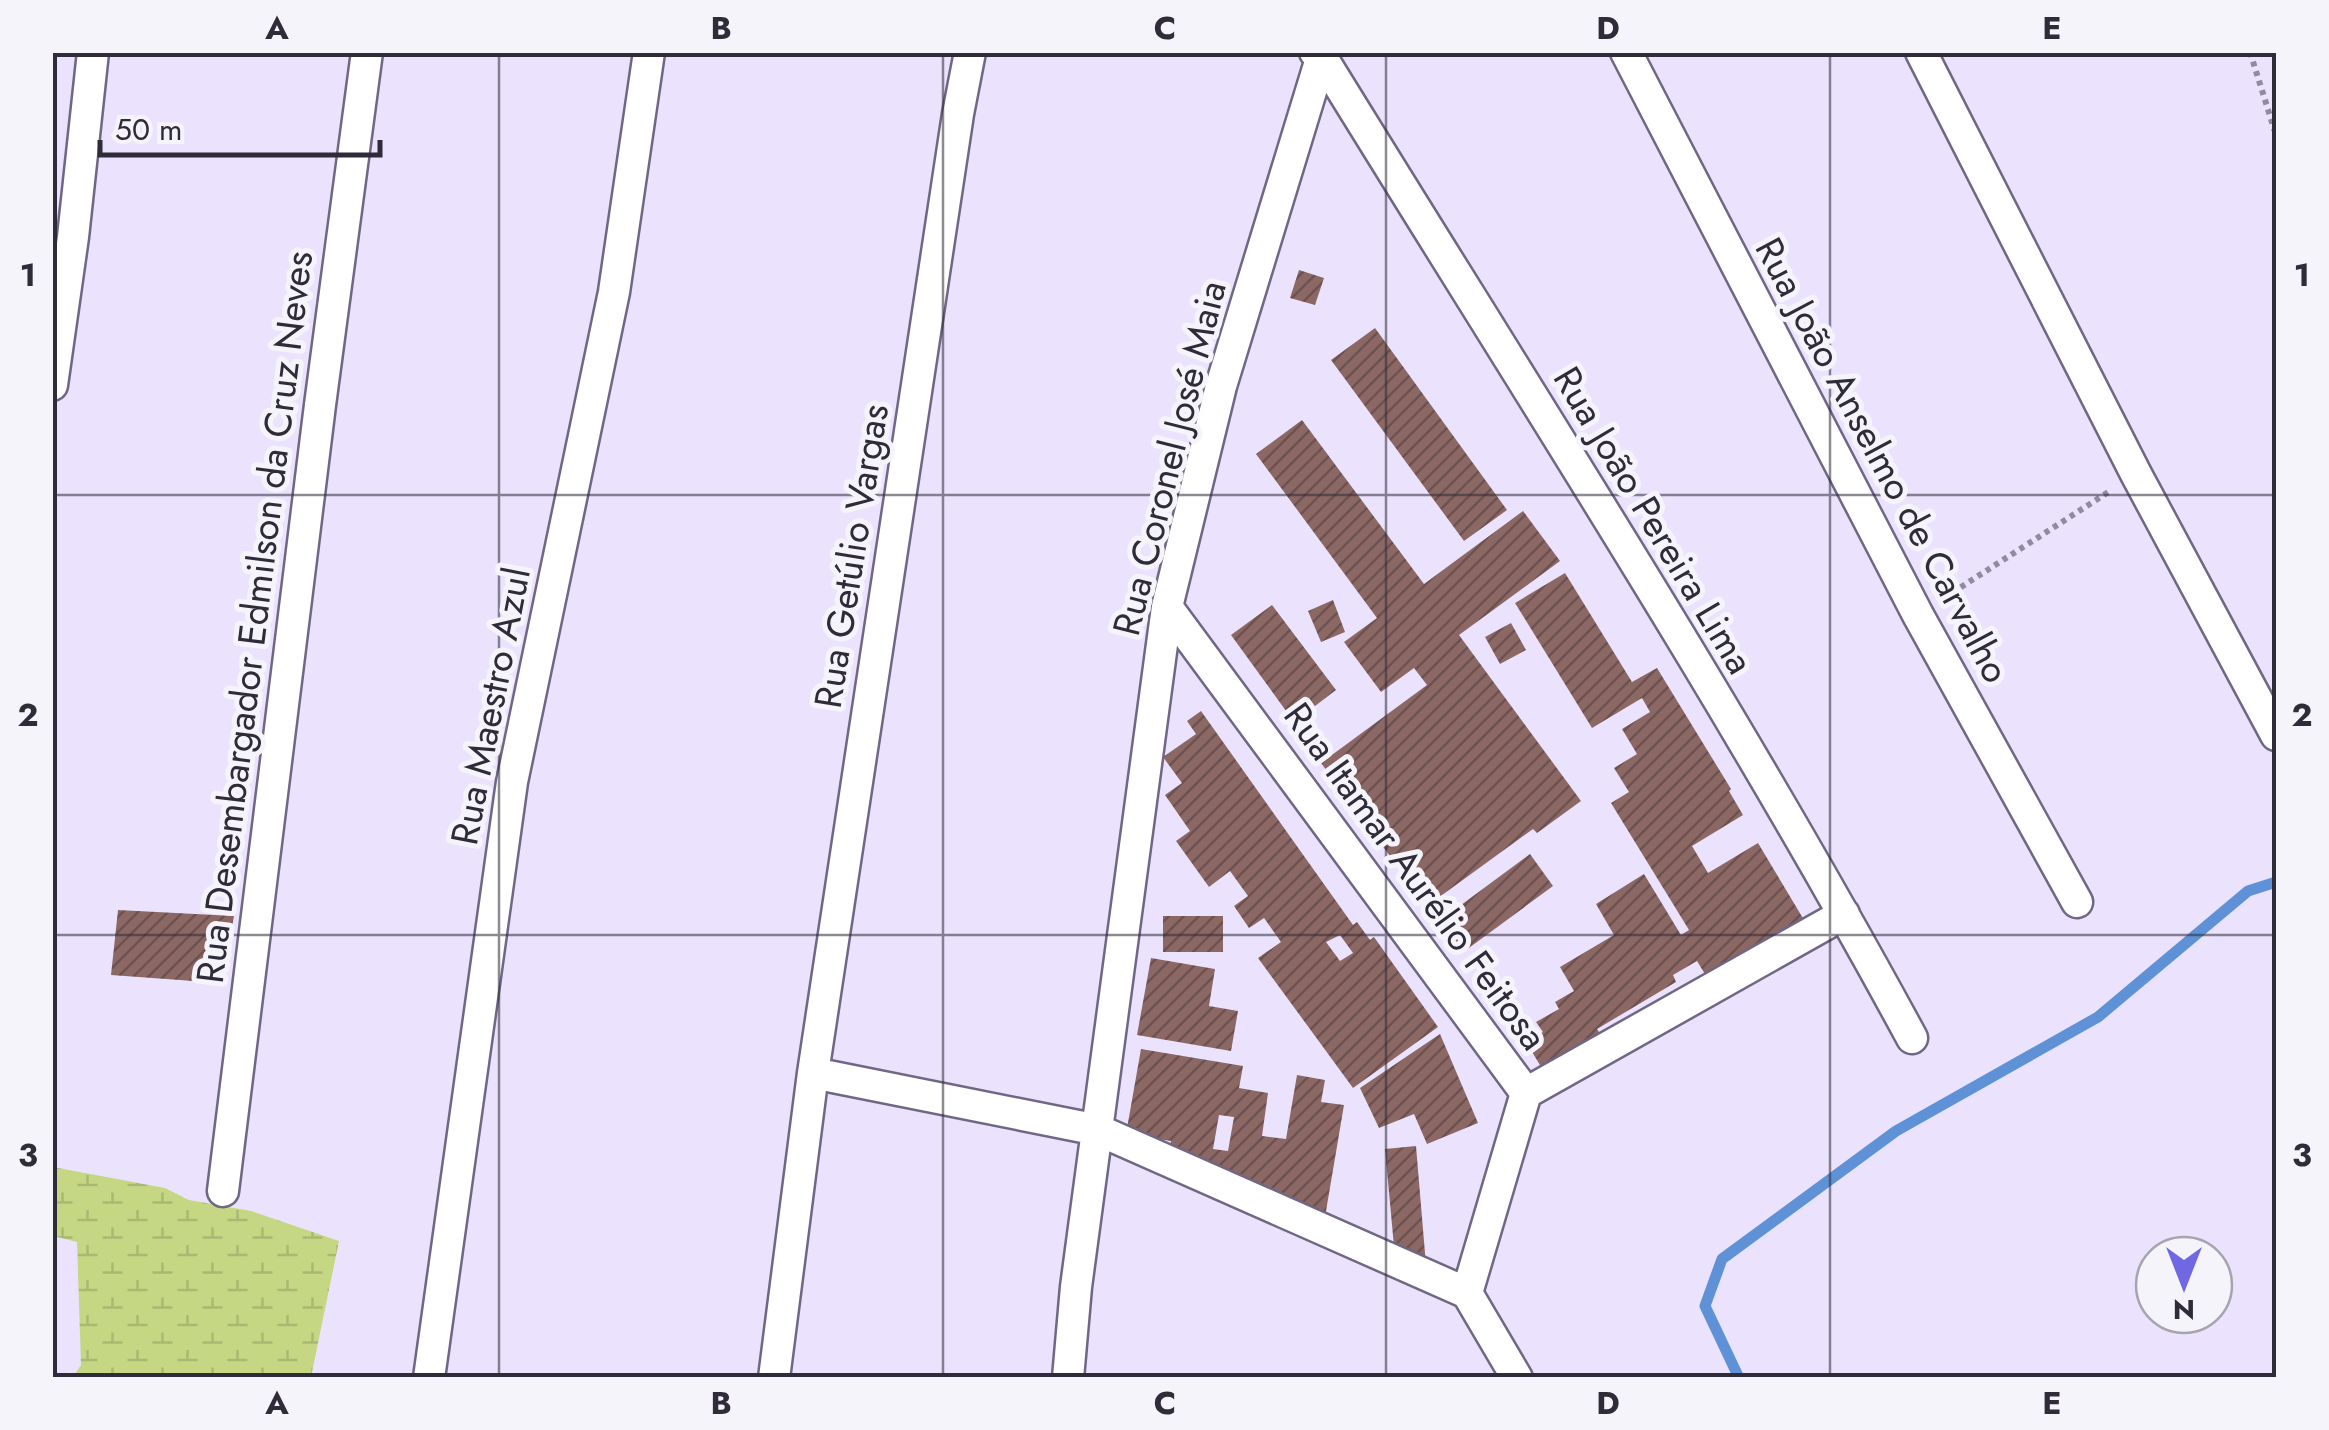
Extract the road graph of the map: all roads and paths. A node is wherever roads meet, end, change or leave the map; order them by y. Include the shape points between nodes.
1 (94, 52) edge
2 (367, 52) edge
3 (649, 52) edge
4 (970, 52) edge
5 (1626, 52) edge
6 (1921, 52) edge
7 (2250, 52) edge
8 (1320, 54) edge
9 (2276, 135) edge
10 (52, 385) edge
11 (2136, 474) junction
12 (1167, 607) junction
13 (1918, 615) junction
14 (2276, 735) edge
15 (2077, 902) dead end
16 (1844, 914) junction
17 (1912, 1038) dead end
18 (813, 1073) junction
19 (1526, 1092) junction
20 (1098, 1130) junction
21 (222, 1191) dead end
22 (1468, 1293) junction
23 (429, 1378) edge
24 (774, 1378) edge
25 (1068, 1378) edge
26 (1517, 1378) edge

1 - 10 street
2 - 21 street, Rua Desembargador Edmilson da Cruz Neves
3 - 23 street, Rua Maestro Azul via 614,292 512,782
4 - 18 street, Rua Getúlio Vargas
5 - 13 street, Rua João Anselmo de Carvalho
6 - 11 street
7 - 9 path
8 - 12 street, Rua Coronel José Maia via 1221,386
8 - 16 street, Rua João Pereira Lima
11 - 13 path
11 - 14 street
12 - 19 street, Rua Itamar Aurélio Feitosa
12 - 20 street, Rua Coronel José Maia
13 - 15 street, Rua João Anselmo de Carvalho
16 - 17 street, Rua João Pereira Lima
16 - 19 street, Rua Itamar Aurélio Feitosa
18 - 20 street
18 - 24 street, Rua Getúlio Vargas
19 - 22 street
20 - 22 street
20 - 25 street, Rua Coronel José Maia
22 - 26 street

